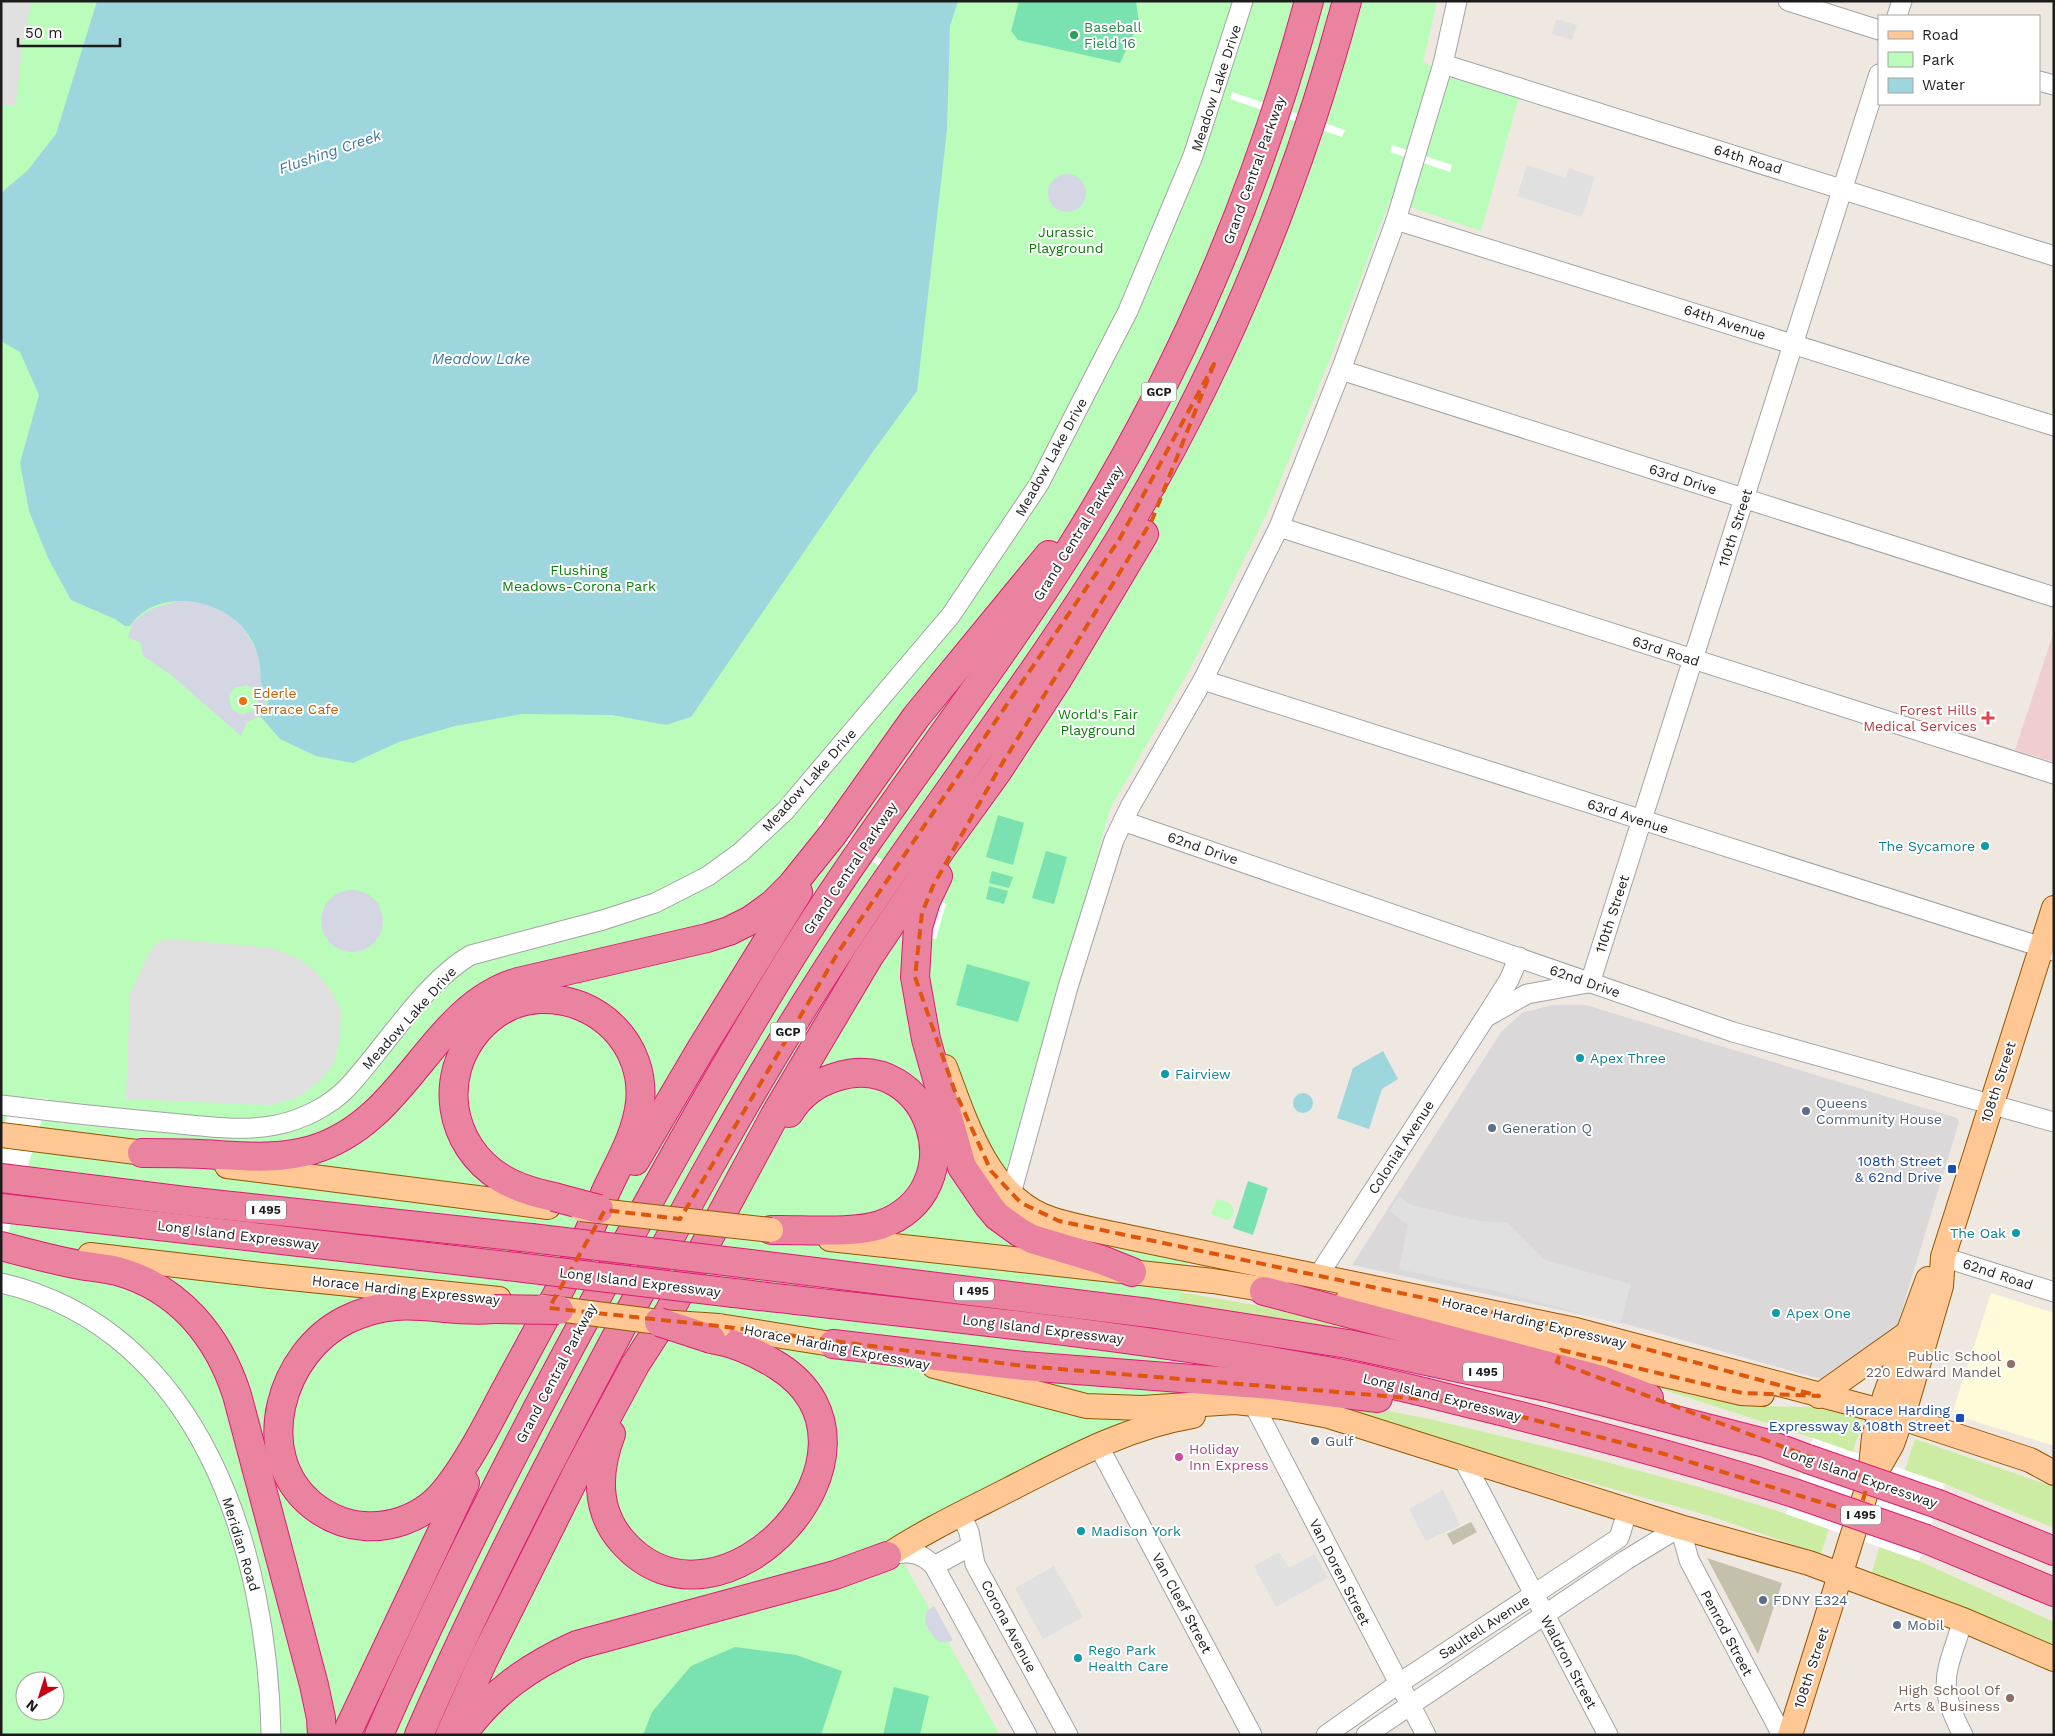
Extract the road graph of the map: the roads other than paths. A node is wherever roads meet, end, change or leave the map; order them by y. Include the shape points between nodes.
1 (1243, 1) edge
2 (1309, 1) edge
3 (1347, 1) edge
4 (1457, 1) edge
5 (1788, 1) edge
6 (1902, 1) edge
7 (1897, 15) edge
8 (1878, 30) edge
9 (1442, 64) junction
10 (1878, 77) edge
11 (2040, 81) edge
12 (2054, 85) edge
13 (1842, 188) junction
14 (1396, 220) junction
15 (2054, 256) edge
16 (1794, 344) junction
17 (1214, 364) junction
18 (1341, 370) junction
19 (2054, 426) edge
20 (1112, 480) junction
21 (1744, 499) junction
22 (1279, 527) junction
23 (2054, 597) edge
24 (1693, 659) junction
25 (1204, 680) junction
26 (997, 772) junction
27 (2054, 774) edge
28 (1642, 820) junction
29 (1123, 821) junction
30 (833, 834) junction
31 (2054, 908) edge
32 (2048, 949) edge
33 (1518, 957) junction
34 (916, 977) junction
35 (1590, 983) junction
36 (1485, 1018) junction
37 (1991, 1103) junction
38 (1, 1105) edge
39 (2054, 1122) edge
40 (1, 1135) edge
41 (142, 1152) junction
42 (1, 1178) edge
43 (1011, 1194) junction
44 (551, 1202) junction
45 (727, 1206) junction
46 (1, 1208) edge
47 (599, 1210) joint
48 (1, 1222) edge
49 (183, 1229) junction
50 (771, 1230) junction
51 (585, 1240) junction
52 (1, 1246) edge
53 (1943, 1257) junction
54 (1132, 1272) junction
55 (1318, 1276) junction
56 (1, 1283) edge
57 (1264, 1290) junction
58 (2054, 1292) edge
59 (497, 1304) junction
60 (558, 1310) joint
61 (664, 1317) junction
62 (715, 1332) junction
63 (1908, 1333) junction
64 (833, 1344) junction
65 (1819, 1396) junction
66 (1469, 1403) junction
67 (1282, 1407) junction
68 (1256, 1410) junction
69 (1891, 1415) junction
70 (489, 1420) junction
71 (1765, 1443) junction
72 (1098, 1445) junction
73 (1462, 1457) junction
74 (2030, 1460) junction
75 (2054, 1466) edge
76 (2054, 1473) edge
77 (1628, 1510) junction
78 (961, 1514) junction
79 (1680, 1527) junction
80 (1619, 1538) junction
81 (971, 1546) junction
82 (2054, 1551) edge
83 (887, 1556) junction
84 (1626, 1560) junction
85 (934, 1566) junction
86 (2014, 1574) junction
87 (1840, 1575) junction
88 (2054, 1592) edge
89 (1534, 1595) junction
90 (2054, 1600) edge
91 (1544, 1614) junction
92 (1963, 1620) junction
93 (2054, 1660) edge
94 (1398, 1684) junction
95 (1410, 1704) junction
96 (271, 1735) edge
97 (322, 1735) edge
98 (346, 1735) edge
99 (379, 1735) edge
100 (419, 1735) edge
101 (450, 1735) edge
102 (462, 1735) edge
103 (1027, 1735) edge
104 (1068, 1735) edge
105 (1252, 1735) edge
106 (1326, 1735) edge
107 (1366, 1735) edge
108 (1426, 1735) edge
109 (1608, 1735) edge
110 (1782, 1735) edge
111 (1790, 1735) edge
112 (1963, 1735) edge

1 - 38 street, Meadow Lake Drive via 1194,156 1128,312 1039,484 951,615 926,646 785,811 741,852 708,876 655,904 471,955 459,962 436,983 347,1088 306,1116 276,1126 246,1128
2 - 20 highway, Grand Central Parkway / GCP via 1274,118 1221,257 1174,362
3 - 17 highway, GCP via 1291,178 1256,271
4 - 9 street
5 - 8 street
6 - 7 street
9 - 13 street, 64th Road
9 - 14 street
10 - 13 street, 110th Street
11 - 12 street
13 - 15 street, 64th Road
13 - 16 street, 110th Street
14 - 16 street, 64th Avenue
14 - 18 street
16 - 19 street, 64th Avenue
16 - 21 street, 110th Street
17 - 26 highway via 1152,520 1062,672
17 - 100 highway, GCP via 1145,497 1092,583 880,888 812,992 735,1120 541,1478
18 - 21 street, 63rd Drive
18 - 22 street
20 - 30 highway via 936,692
20 - 99 highway, Grand Central Parkway / GCP via 1042,593 846,872 714,1085 513,1454 432,1618
21 - 23 street, 63rd Drive
21 - 24 street, 110th Street
22 - 24 street, 63rd Road
22 - 25 street
24 - 27 street, 63rd Road
24 - 28 street, 110th Street
25 - 28 street, 63rd Avenue
25 - 29 street
26 - 34 highway via 926,901 916,942
26 - 45 highway via 864,966 775,1115
28 - 32 street, 63rd Avenue
28 - 35 street, 110th Street
29 - 33 street, 62nd Drive
29 - 43 street via 1114,840 1068,987
30 - 41 highway via 782,895 740,926 707,938 518,982 487,996 454,1024 376,1114 335,1141 291,1156 267,1158
30 - 51 highway
31 - 32 main road, 108th Street
32 - 37 main road, 108th Street
33 - 35 street, 62nd Drive
33 - 36 street, Colonial Avenue via 1509,980
34 - 43 main road, Horace Harding Expressway via 934,1037 966,1119 992,1171
34 - 54 highway via 926,1039 952,1138 962,1167 977,1192 997,1216 1019,1232
35 - 36 street, Colonial Avenue via 1527,994
35 - 37 street, 62nd Drive via 1733,1032
36 - 55 street, Colonial Avenue
37 - 39 street, 62nd Drive
37 - 53 main road, 108th Street
40 - 41 main road
41 - 44 main road via 217,1165
42 - 71 highway, Long Island Expressway / I 495, bridge via 1149,1313 1331,1341 1547,1387
43 - 55 main road, Horace Harding Expressway via 1032,1211 1065,1223
44 - 47 highway, bridge
44 - 51 highway via 489,1170 465,1141 453,1104 457,1066 477,1031 508,1007 542,999 578,1005 609,1023 626,1041 637,1064 640,1103 633,1133
45 - 50 highway via 793,1107 819,1084 841,1075 865,1074 889,1079 911,1095 928,1118 935,1146 929,1183 914,1204 887,1222 860,1230
45 - 61 highway
46 - 49 highway, Long Island Expressway / I 495
47 - 50 main road, bridge
48 - 49 highway via 74,1231
49 - 66 highway, Long Island Expressway / I 495, bridge via 1174,1346 1364,1378
50 - 54 main road
51 - 70 highway
52 - 59 main road, Horace Harding Expressway
52 - 97 highway via 105,1268 135,1278 179,1303 210,1335 224,1360 237,1395 314,1685 322,1718
53 - 58 street, 62nd Road
53 - 63 main road, 108th Street via 1928,1280
53 - 69 main road, 108th Street via 1941,1286
54 - 57 main road
55 - 65 main road, Horace Harding Expressway via 1576,1330
56 - 96 street, Meridian Road via 54,1300 104,1328 150,1369 191,1425 225,1490 250,1564 265,1640
57 - 65 main road via 1336,1298 1395,1310 1742,1393
57 - 71 highway via 1602,1380
59 - 60 highway, bridge
59 - 70 highway via 394,1306 364,1312 334,1327 310,1348 293,1373 281,1404 277,1436 287,1474 314,1507 339,1521 379,1526 406,1520 439,1499
60 - 61 main road, bridge
61 - 62 highway, bridge
61 - 62 highway via 645,1373 611,1435 603,1459 600,1484 604,1510 624,1543 648,1561 675,1572 718,1571 771,1544 799,1513 821,1466 822,1439 816,1413 796,1380 758,1353
61 - 101 highway via 561,1503
62 - 64 main road, Horace Harding Expressway
63 - 65 main road
63 - 69 main road, 108th Street
64 - 66 highway via 1024,1366 1272,1385 1371,1398
64 - 67 main road, Horace Harding Expressway via 952,1370 1086,1406 1142,1408 1235,1402
65 - 69 main road, Horace Harding Expressway
66 - 86 highway, Long Island Expressway / I 495, bridge via 1661,1453 1794,1493
67 - 68 main road, Horace Harding Expressway
67 - 73 main road, Horace Harding Expressway via 1330,1416
68 - 72 main road, Horace Harding Expressway via 1185,1418 1137,1430
68 - 94 street, Van Doren Street
69 - 74 main road, Horace Harding Expressway
69 - 87 main road, 108th Street via 1874,1437 1868,1486
70 - 98 highway via 470,1474
71 - 82 highway, Long Island Expressway / I 495, bridge via 1938,1504
72 - 78 main road, Horace Harding Expressway
72 - 105 street, Van Cleef Street
73 - 77 main road, Horace Harding Expressway
73 - 89 street, Waldron Street
74 - 75 street
74 - 76 main road, Horace Harding Expressway
77 - 79 main road, Horace Harding Expressway
77 - 80 street
78 - 81 street, Corona Avenue
78 - 83 main road, Horace Harding Expressway
79 - 84 street, Saultell Avenue
79 - 87 main road, Horace Harding Expressway via 1809,1563
79 - 110 street, Penrod Street via 1688,1560
80 - 84 street
80 - 89 street, Saultell Avenue
81 - 85 street
81 - 104 street, Corona Avenue via 975,1564
83 - 85 street via 913,1552
83 - 102 highway via 835,1575 577,1645 551,1656 515,1679 492,1698
84 - 91 street, Saultell Avenue
85 - 103 street
86 - 88 highway, Long Island Expressway / I 495
86 - 90 highway
87 - 92 main road, Horace Harding Expressway
87 - 111 main road, 108th Street
89 - 91 street, Waldron Street
89 - 94 street, Saultell Avenue
91 - 95 street, Saultell Avenue
91 - 109 street, Waldron Street
92 - 93 main road, Horace Harding Expressway
92 - 112 street via 1945,1688 1947,1702
94 - 95 street, Van Doren Street
94 - 106 street, Saultell Avenue
95 - 107 street, Saultell Avenue
95 - 108 street, Van Doren Street

